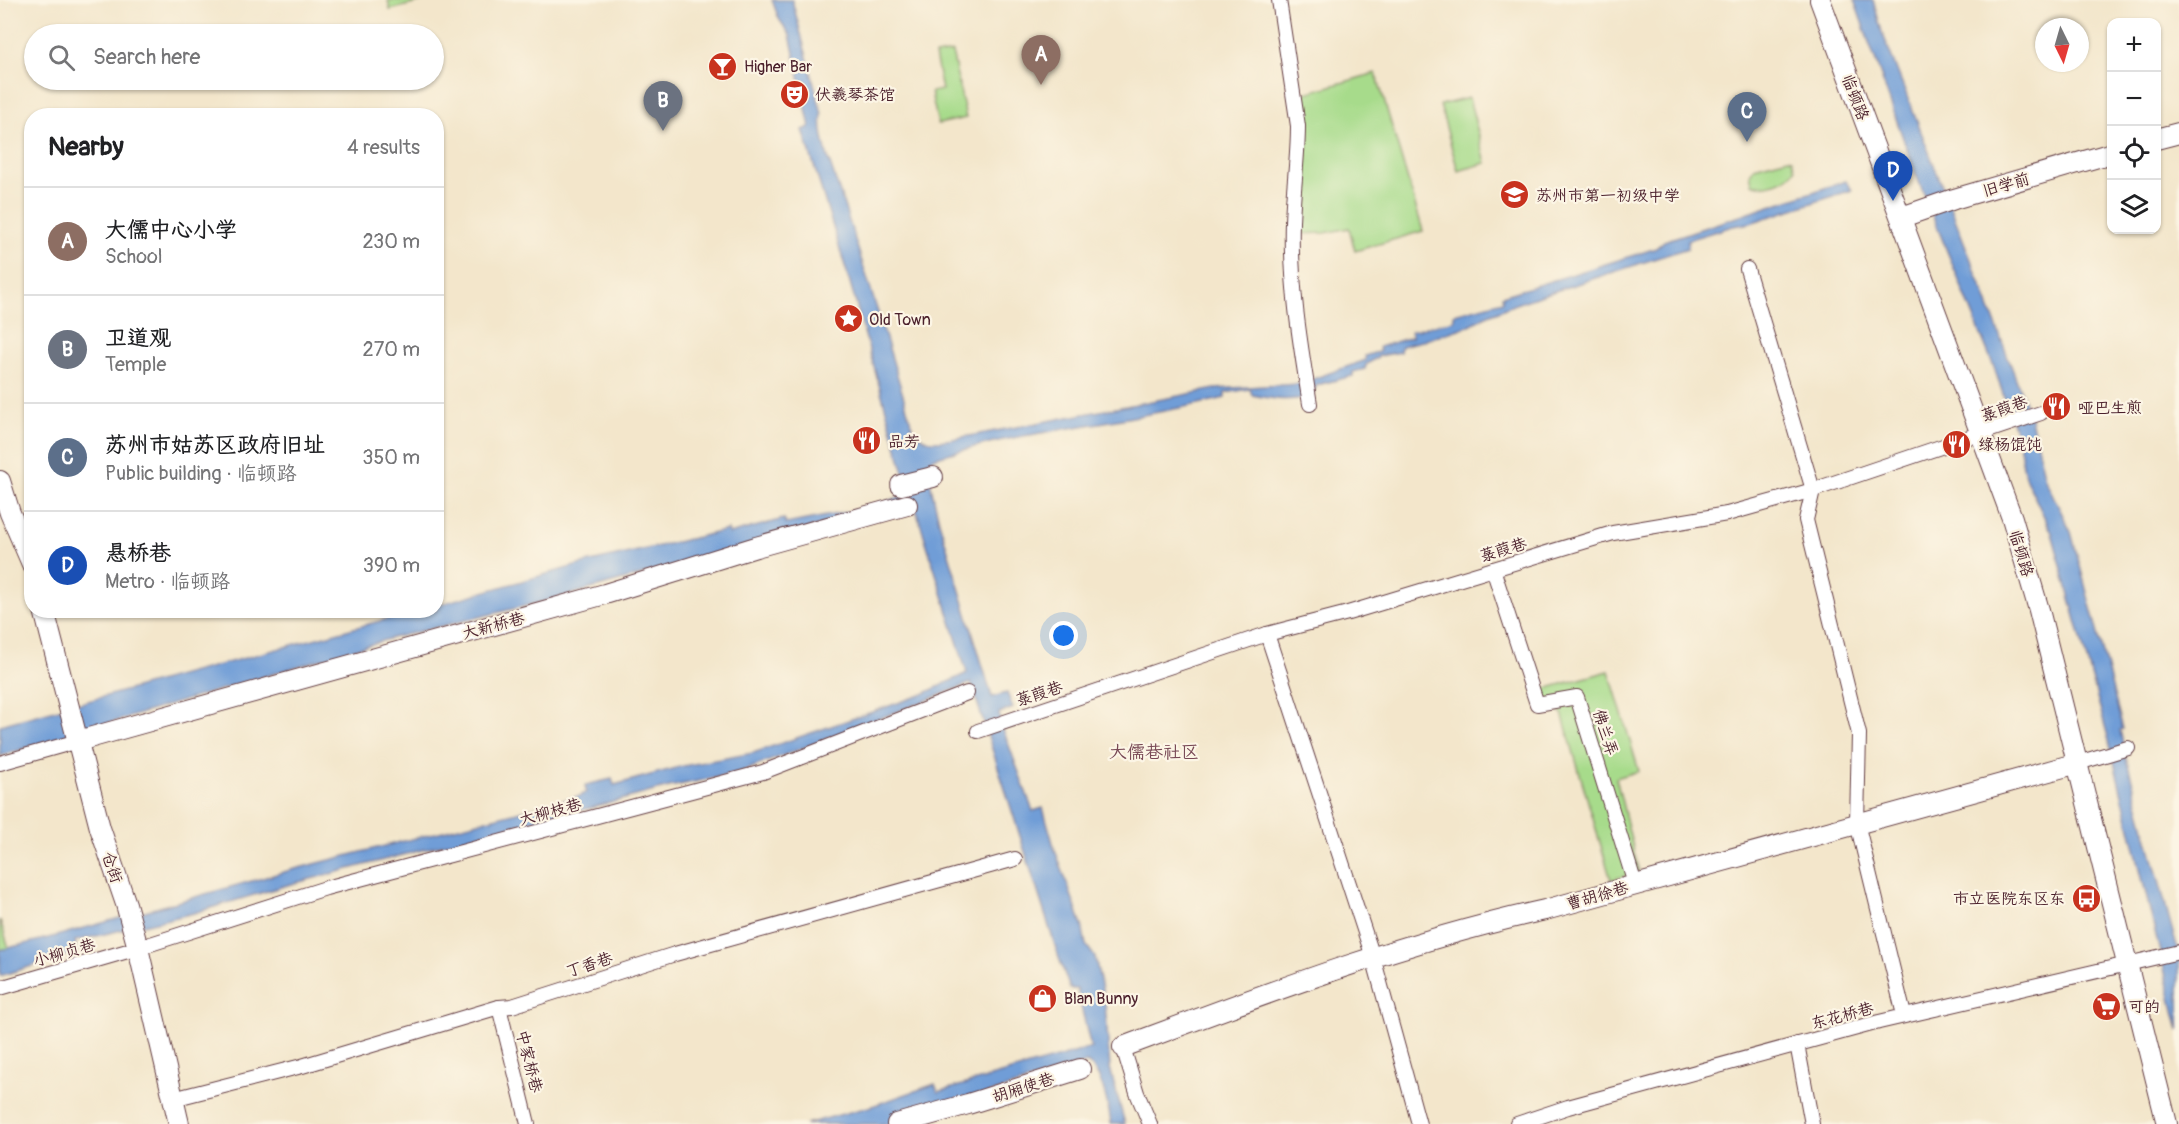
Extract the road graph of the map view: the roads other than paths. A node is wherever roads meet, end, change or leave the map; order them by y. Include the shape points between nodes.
1 (1279, 0) edge
2 (1820, 0) edge
3 (2179, 133) edge
4 (2161, 138) edge
5 (2107, 154) edge
6 (1902, 217) junction
7 (1747, 269) dead end
8 (1310, 401) dead end
9 (2037, 415) dead end
10 (1982, 434) junction
11 (933, 477) dead end
12 (0, 481) edge
13 (904, 484) dead end
14 (1813, 490) junction
15 (907, 505) dead end
16 (24, 545) edge
17 (1492, 569) junction
18 (46, 618) edge
19 (1267, 634) junction
20 (967, 693) dead end
21 (980, 731) dead end
22 (77, 738) junction
23 (2128, 748) dead end
24 (0, 763) edge
25 (2078, 763) junction
26 (1857, 823) junction
27 (1015, 858) dead end
28 (1635, 884) junction
29 (138, 948) junction
30 (2179, 952) edge
31 (1373, 957) junction
32 (2126, 965) junction
33 (0, 987) edge
34 (499, 1007) junction
35 (1904, 1016) junction
36 (1797, 1044) junction
37 (1123, 1047) joint
38 (1080, 1069) dead end
39 (173, 1099) junction
40 (179, 1124) edge
41 (528, 1124) edge
42 (897, 1124) edge
43 (1150, 1124) edge
44 (1419, 1124) edge
45 (1517, 1124) edge
46 (1812, 1124) edge
47 (2167, 1124) edge

1 - 8 street via 1298,126 1292,236 1294,303
2 - 6 street, 临顿路
3 - 4 street
5 - 6 street, 旧学前
6 - 10 street, 临顿路
7 - 14 street
9 - 10 street, 菉葭巷
10 - 14 street, 菉葭巷
10 - 25 street, 临顿路 via 2039,610
11 - 13 street
12 - 16 street
14 - 17 street, 菉葭巷 via 1727,514 1613,533
14 - 26 street via 1806,520 1860,734
15 - 22 street, 大新桥巷 via 605,594
17 - 19 street, 菉葭巷
17 - 28 street, 佛兰弄 via 1537,704 1577,697
18 - 22 street, 仓街
19 - 21 street, 菉葭巷
19 - 31 street
20 - 29 street, 大柳枝巷 via 763,772 326,888
22 - 24 street
22 - 29 street, 仓街 via 100,828
23 - 25 street
25 - 26 street, 曹胡徐巷
25 - 32 street, 临顿路
26 - 28 street, 曹胡徐巷
26 - 35 street
27 - 34 street, 丁香巷
28 - 31 street, 曹胡徐巷
29 - 33 street, 小柳贞巷
29 - 39 street, 仓街
30 - 32 street, 东花桥巷
31 - 37 street, 曹胡徐巷
31 - 44 street
32 - 35 street, 东花桥巷
32 - 47 street, 临顿路
34 - 39 street, 丁香巷 via 302,1066
34 - 41 street, 中家桥巷
35 - 36 street, 东花桥巷
36 - 45 street, 东花桥巷
36 - 46 street
37 - 43 street
38 - 42 street, 胡厢使巷
39 - 40 street, 仓街

